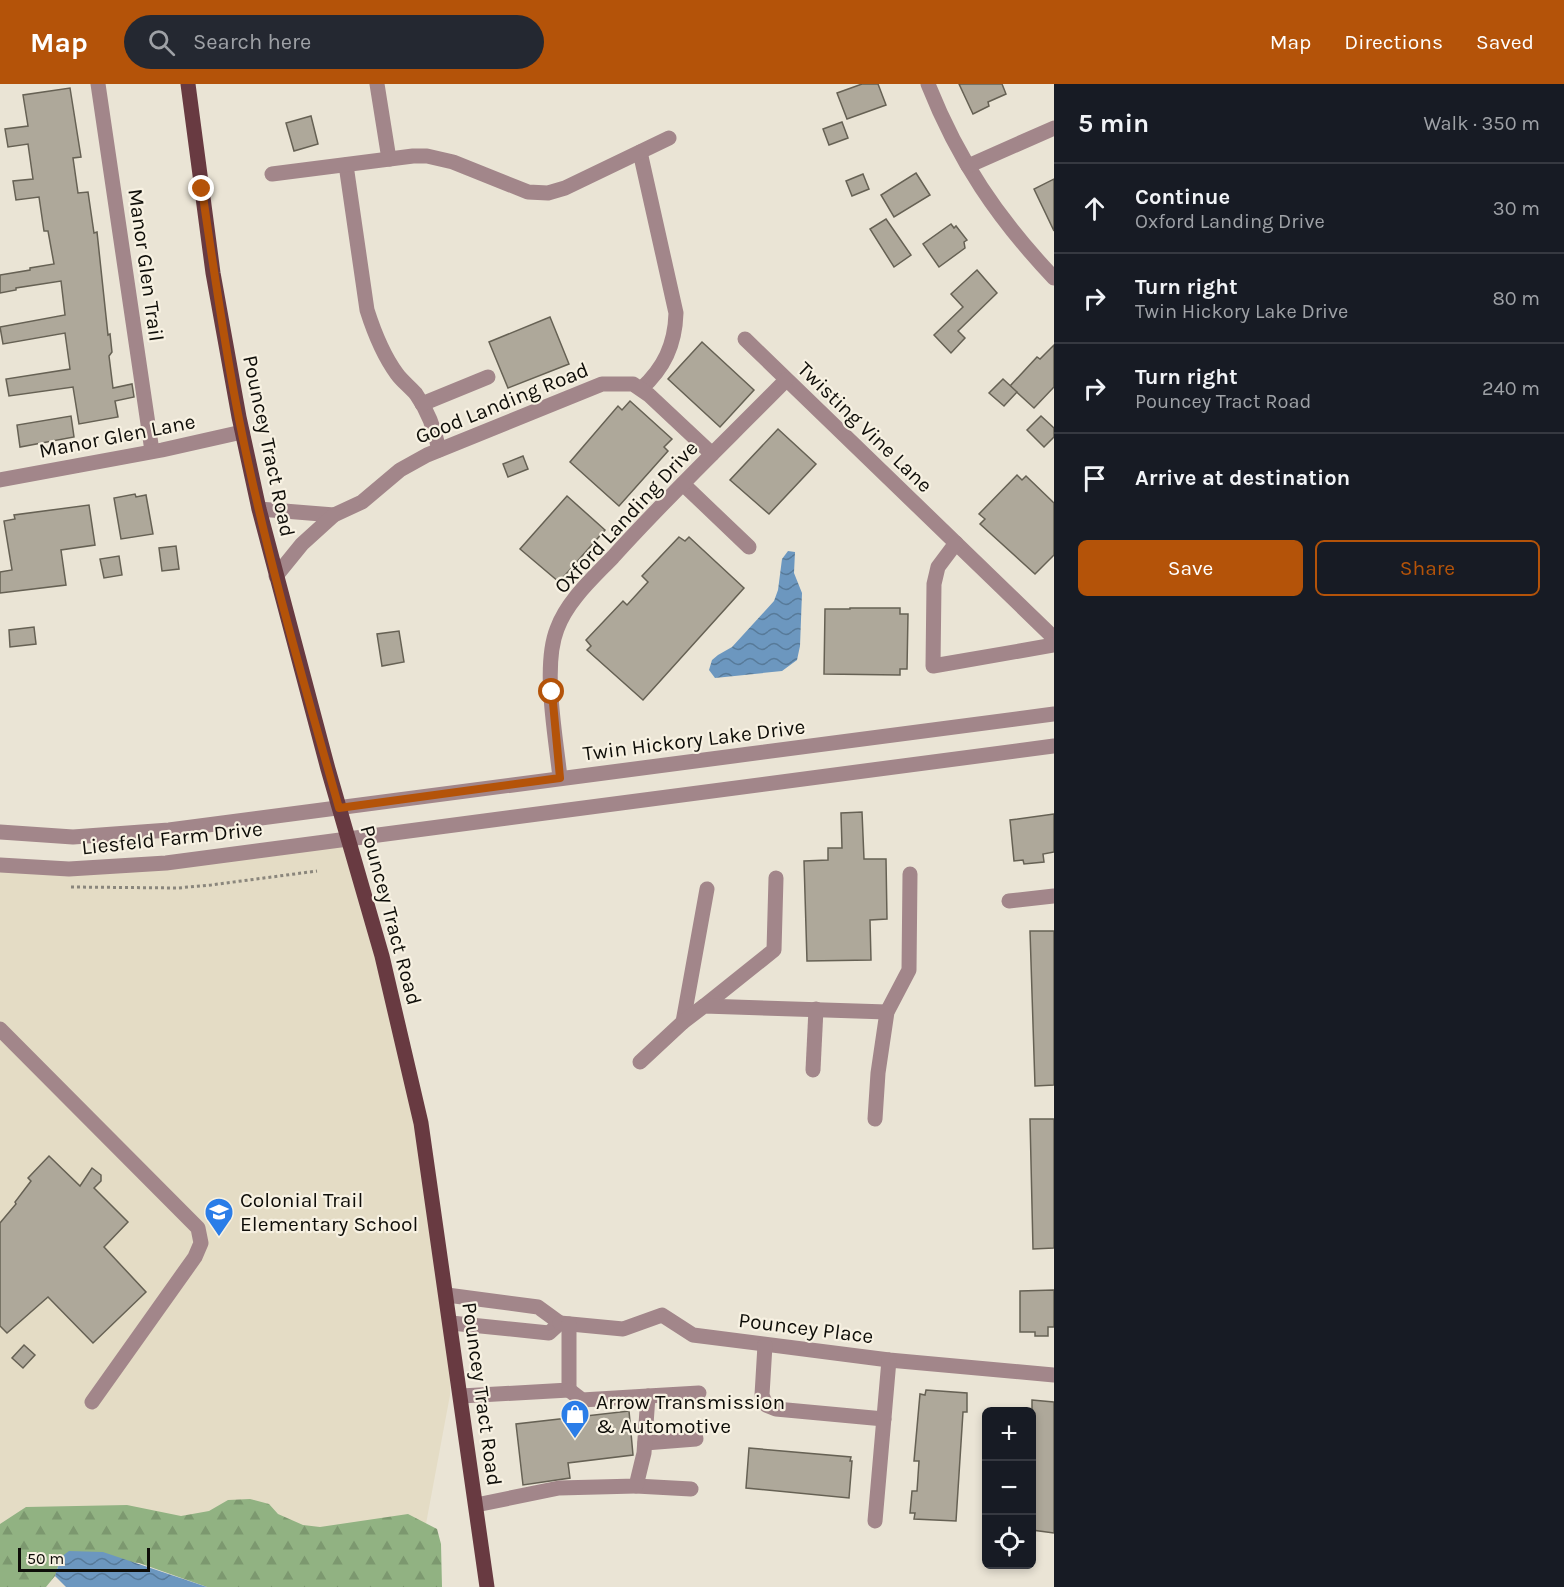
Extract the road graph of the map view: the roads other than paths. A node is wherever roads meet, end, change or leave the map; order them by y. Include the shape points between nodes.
1 (98, 84) edge
2 (188, 84) edge
3 (377, 84) edge
4 (928, 84) edge
5 (1054, 128) edge
6 (669, 138) dead end
7 (640, 152) junction
8 (389, 159) junction
9 (346, 165) junction
10 (968, 166) junction
11 (272, 174) dead end
12 (1054, 279) edge
13 (745, 339) dead end
14 (488, 377) dead end
15 (786, 380) junction
16 (641, 389) junction
17 (422, 404) junction
18 (242, 432) junction
19 (439, 450) junction
20 (152, 451) junction
21 (712, 454) junction
22 (0, 480) edge
23 (683, 484) junction
24 (259, 509) junction
25 (334, 515) junction
26 (956, 543) junction
27 (748, 547) dead end
28 (276, 576) junction
29 (1054, 638) edge
30 (1054, 645) edge
31 (1054, 714) edge
32 (1054, 746) edge
33 (560, 778) junction
34 (339, 808) junction
35 (0, 832) edge
36 (348, 839) junction
37 (0, 865) edge
38 (910, 874) dead end
39 (776, 878) dead end
40 (707, 890) dead end
41 (1054, 896) edge
42 (1009, 902) dead end
43 (704, 1006) junction
44 (816, 1009) junction
45 (886, 1012) junction
46 (683, 1022) junction
47 (0, 1029) edge
48 (640, 1062) dead end
49 (813, 1070) dead end
50 (875, 1119) dead end
51 (447, 1295) junction
52 (451, 1323) junction
53 (565, 1323) junction
54 (765, 1345) junction
55 (889, 1360) junction
56 (1054, 1375) edge
57 (569, 1390) junction
58 (699, 1393) dead end
59 (461, 1396) junction
60 (648, 1396) junction
61 (92, 1402) dead end
62 (884, 1419) junction
63 (696, 1439) dead end
64 (645, 1443) junction
65 (636, 1486) junction
66 (691, 1489) dead end
67 (476, 1505) junction
68 (875, 1521) dead end
69 (487, 1587) edge

1 - 20 street, Manor Glen Trail
2 - 18 main road, Pouncey Tract Road via 213,273
3 - 8 street
4 - 10 street via 950,136
5 - 10 street
6 - 7 street
7 - 8 street via 565,188 538,193 440,158
7 - 16 street via 676,313 674,338 665,361
8 - 9 street
9 - 11 street
9 - 17 street via 367,310 387,359
10 - 12 street via 991,205
13 - 15 street, Twisting Vine Lane
14 - 17 street
15 - 21 street, Oxford Landing Drive
15 - 26 street, Twisting Vine Lane
16 - 19 street, Good Landing Road via 633,384 602,384
16 - 21 street
17 - 19 street
18 - 20 street, Manor Glen Lane
18 - 24 main road, Pouncey Tract Road
19 - 25 street, Good Landing Road via 400,470 362,502
20 - 22 street, Manor Glen Lane
21 - 23 street, Oxford Landing Drive
23 - 27 street
23 - 33 street, Oxford Landing Drive via 575,599 557,627 551,672
24 - 25 street
24 - 28 main road, Pouncey Tract Road
25 - 28 street via 302,544
26 - 29 street, Twisting Vine Lane
26 - 30 street via 938,567 934,584 933,666
28 - 34 main road, Pouncey Tract Road
31 - 33 street, Twin Hickory Lake Drive
32 - 36 street
33 - 34 street, Twin Hickory Lake Drive
34 - 35 street, Liesfeld Farm Drive via 112,836
34 - 36 main road, Pouncey Tract Road
36 - 37 street, Liesfeld Farm Drive via 134,867
36 - 51 main road, Pouncey Tract Road via 410,1068
38 - 45 street via 909,970
39 - 43 street via 774,950
40 - 46 street
41 - 42 street
43 - 44 street
43 - 46 street
44 - 45 street
44 - 49 street
45 - 50 street
46 - 48 street
47 - 61 street via 198,1228 201,1243 195,1257
51 - 52 main road, Pouncey Tract Road
51 - 53 street, Pouncey Place via 538,1307
52 - 53 street, Pouncey Place via 549,1333
52 - 59 main road, Pouncey Tract Road
53 - 54 street, Pouncey Place via 623,1329 662,1315 693,1335
53 - 57 street
54 - 55 street, Pouncey Place
54 - 62 street via 762,1395 766,1404 776,1409
55 - 56 street, Pouncey Place
55 - 62 street
57 - 59 street
57 - 60 street via 582,1400
58 - 60 street
59 - 67 main road, Pouncey Tract Road
60 - 64 street
62 - 68 street
63 - 64 street
64 - 65 street
65 - 66 street
65 - 67 street via 558,1488
67 - 69 main road, Pouncey Tract Road

